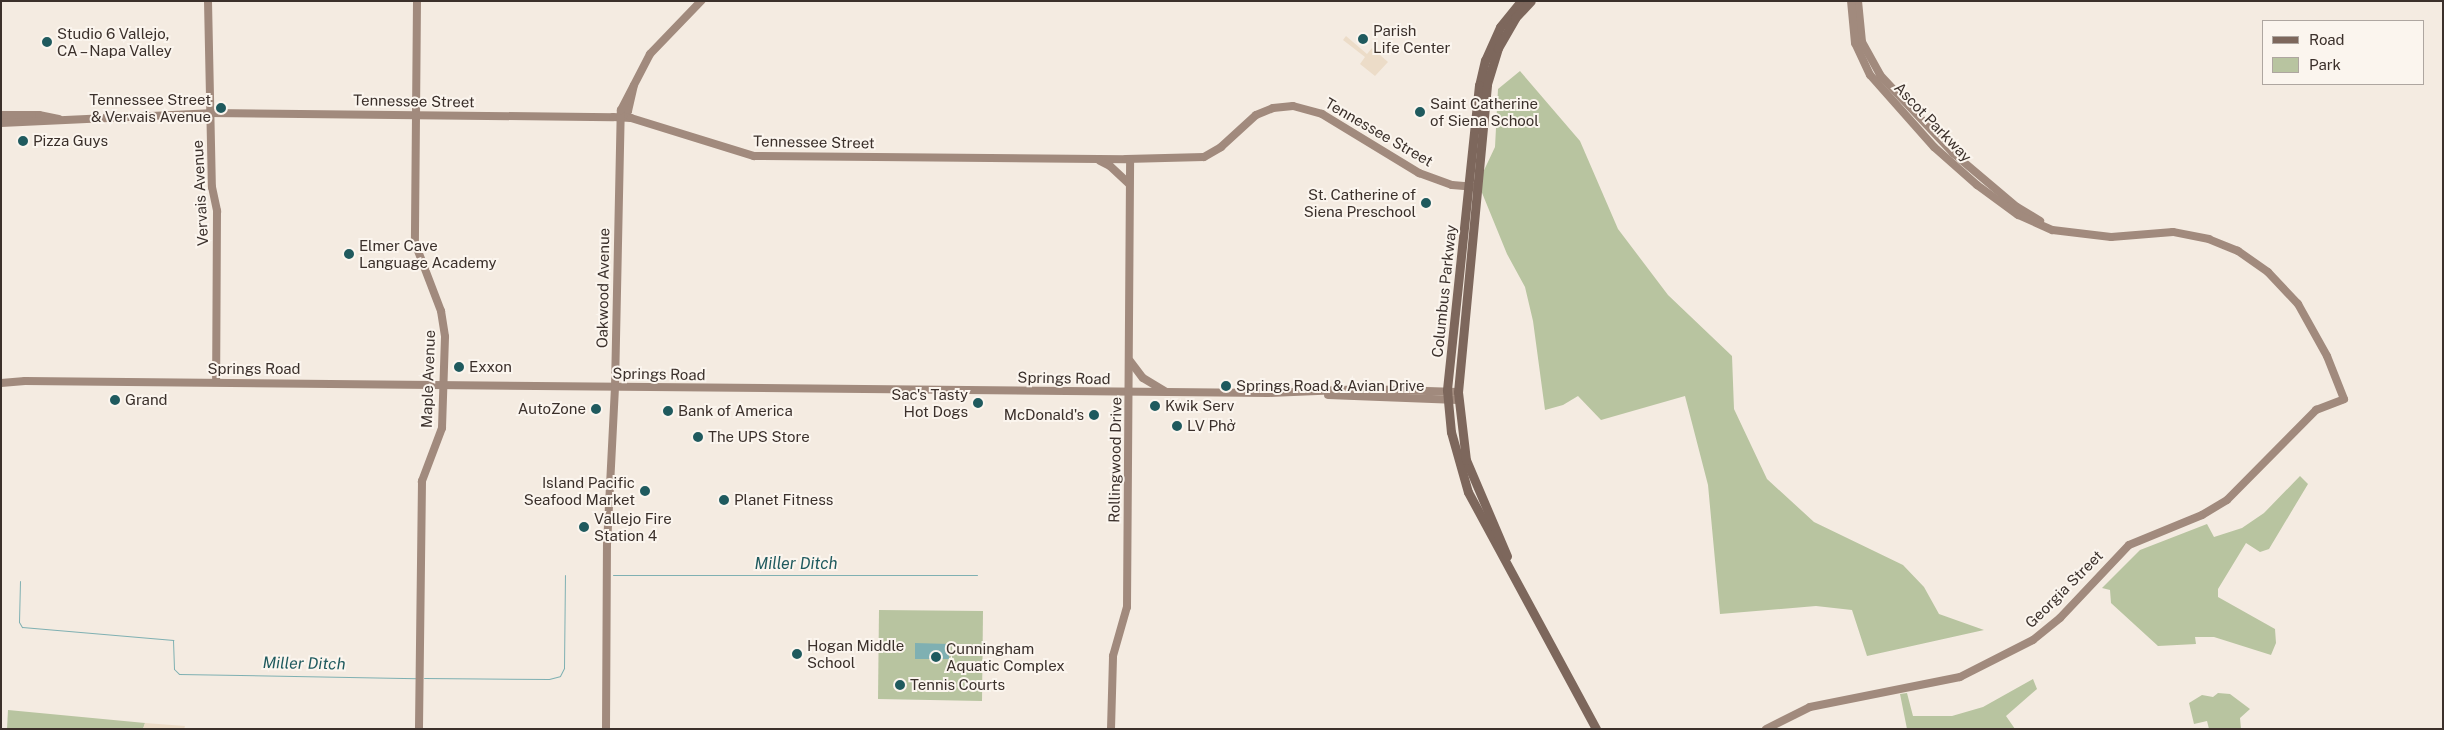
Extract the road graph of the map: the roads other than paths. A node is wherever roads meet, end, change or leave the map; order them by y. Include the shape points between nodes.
1 (208, 1) edge
2 (417, 1) edge
3 (702, 1) edge
4 (1521, 1) edge
5 (1531, 1) edge
6 (1851, 1) edge
7 (1858, 1) edge
8 (210, 113) junction
9 (1, 115) edge
10 (416, 115) junction
11 (622, 118) junction
12 (59, 119) junction
13 (1, 123) edge
14 (1096, 159) junction
15 (1130, 159) junction
16 (1129, 184) junction
17 (1473, 187) junction
18 (2073, 233) junction
19 (1130, 361) junction
20 (216, 382) junction
21 (1, 383) edge
22 (444, 385) junction
23 (616, 387) junction
24 (1447, 390) junction
25 (1130, 392) junction
26 (1168, 392) junction
27 (1316, 393) junction
28 (1458, 396) junction
29 (2344, 399) joint
30 (1447, 400) junction
31 (1516, 580) junction
32 (419, 729) edge
33 (606, 729) edge
34 (1111, 729) edge
35 (1596, 729) edge
36 (1766, 729) edge

1 - 8 main road, Vervais Avenue
2 - 10 main road, Maple Avenue
3 - 11 main road, Oakwood Avenue via 658,44 629,90 621,110
4 - 17 main road, Columbus Parkway via 1500,27 1485,60
5 - 17 main road, Columbus Parkway via 1508,29 1492,63
6 - 18 main road, Ascot Parkway via 1852,32 1864,65 1934,147 2013,211 2052,230
7 - 18 main road, Ascot Parkway via 1860,31 1870,60 1935,136 2017,207 2039,221
8 - 10 main road, Tennessee Street
8 - 12 main road, Tennessee Street
8 - 20 main road, Vervais Avenue via 212,187 218,211
9 - 12 main road, Tennessee Street via 39,115
10 - 11 main road, Tennessee Street
10 - 22 main road, Maple Avenue via 415,243 441,311
11 - 14 main road, Tennessee Street via 754,156
11 - 23 main road, Oakwood Avenue
12 - 13 main road, Tennessee Street
14 - 15 main road, Tennessee Street
14 - 16 main road via 1110,166
15 - 16 main road, Rollingwood Drive
15 - 17 main road, Tennessee Street via 1204,157 1221,147 1256,115 1273,108 1293,106 1322,114 1419,173
16 - 19 main road, Rollingwood Drive
17 - 24 main road, Columbus Parkway
17 - 28 main road, Columbus Parkway
18 - 29 main road, Ascot Parkway via 2112,237 2154,232 2188,234 2225,244 2251,259 2280,283 2298,304 2327,356
19 - 25 main road, Rollingwood Drive
19 - 26 main road via 1143,378
20 - 21 main road, Springs Road
20 - 22 main road, Springs Road
22 - 23 main road, Springs Road
22 - 32 main road, Maple Avenue via 442,428 422,482
23 - 25 main road, Springs Road
23 - 33 main road, Oakwood Avenue via 607,526
24 - 27 main road, Springs Road via 1365,389
24 - 28 main road, Springs Road
24 - 30 main road, Columbus Parkway
25 - 26 main road, Springs Road
25 - 34 main road, Rollingwood Drive via 1127,607 1113,656
26 - 27 main road, Springs Road
27 - 30 main road, Springs Road via 1375,399
28 - 30 main road, Springs Road
28 - 31 main road, Columbus Parkway via 1466,460
29 - 36 main road, Georgia Street via 2324,406 2308,418 2227,500 2202,515 2129,545 2060,618 2033,640 1960,677 1810,707
30 - 31 main road, Columbus Parkway via 1451,432 1464,483
31 - 35 main road, Columbus Parkway

